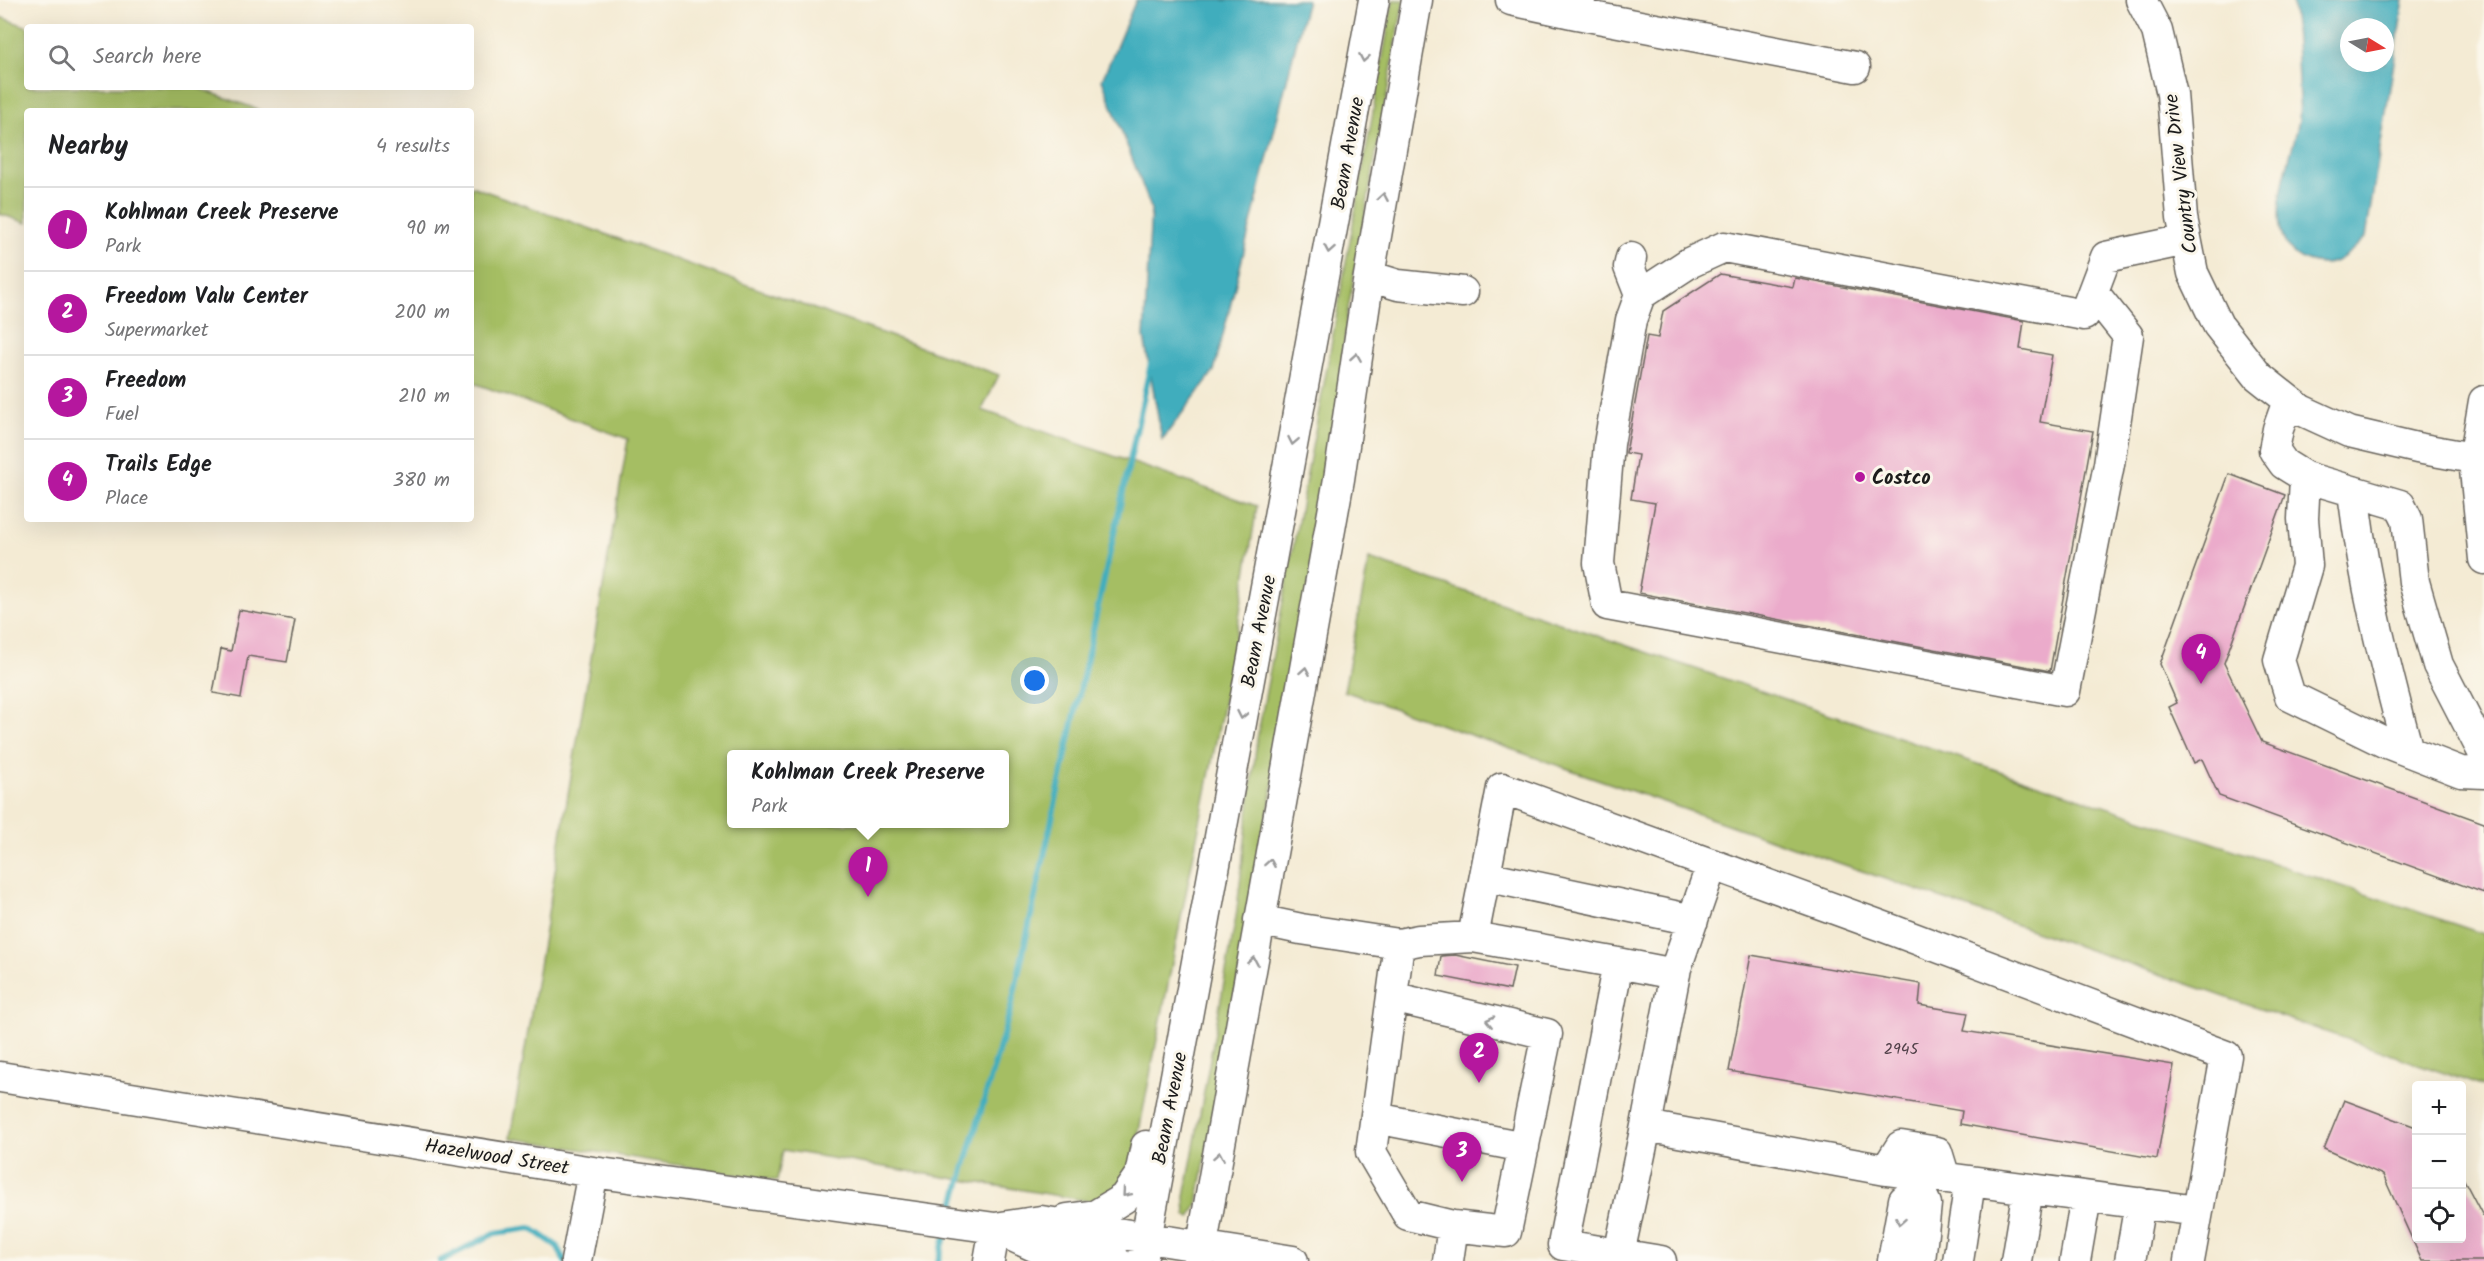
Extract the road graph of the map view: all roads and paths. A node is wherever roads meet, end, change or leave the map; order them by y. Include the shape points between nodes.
1 (1374, 0) edge
2 (1417, 0) edge
3 (2141, 0) edge
4 (1565, 6) edge
5 (1856, 67) dead end
6 (2186, 240) junction
7 (1631, 258) dead end
8 (1369, 276) junction
9 (1463, 292) dead end
10 (2093, 292) junction
11 (1640, 295) junction
12 (2288, 401) junction
13 (2484, 401) edge
14 (2479, 460) edge
15 (2305, 477) junction
16 (2353, 490) junction
17 (2484, 559) edge
18 (2408, 751) junction
19 (2484, 754) edge
20 (2484, 773) edge
21 (1712, 864) junction
22 (1485, 876) junction
23 (1259, 920) junction
24 (1693, 920) junction
25 (1473, 937) junction
26 (1399, 944) junction
27 (1197, 959) junction
28 (1618, 963) junction
29 (1675, 974) junction
30 (1392, 997) junction
31 (0, 1077) edge
32 (1376, 1118) junction
33 (1646, 1126) junction
34 (1524, 1147) junction
35 (593, 1172) junction
36 (1939, 1181) junction
37 (2028, 1189) junction
38 (2086, 1197) junction
39 (2140, 1203) junction
40 (2198, 1211) junction
41 (1453, 1226) junction
42 (995, 1228) junction
43 (1043, 1243) edge
44 (1144, 1249) edge
45 (1201, 1253) edge
46 (1619, 1254) junction
47 (576, 1261) edge
48 (990, 1261) edge
49 (1116, 1261) edge
50 (1293, 1261) edge
51 (1448, 1261) edge
52 (1661, 1261) edge
53 (1893, 1261) edge
54 (1920, 1261) edge
55 (1958, 1261) edge
56 (2016, 1261) edge
57 (2075, 1261) edge
58 (2130, 1261) edge
59 (2189, 1261) edge

1 -> 27 street, Beam Avenue
8 -> 2 street
3 - 6 street, Country View Drive via 2157,31 2172,94
4 - 5 street
6 - 10 street via 2106,257
6 - 12 street, Country View Drive via 2193,273 2218,325 2258,376
7 - 11 street via 1629,267
8 - 9 street via 1398,285
23 -> 8 street via 1339,479
10 - 11 street via 2084,315 1724,247 1689,263
10 - 11 street via 2128,336 2109,464 2065,691 1607,605 1599,563 1609,444 1631,320
12 - 14 street, Country View Drive via 2349,432
12 - 15 street via 2274,450 2284,464
13 - 14 street
14 - 17 street
15 - 16 street
15 - 18 street via 2307,566 2279,660 2290,696
16 - 18 street via 2358,538 2379,643
16 - 19 street via 2400,505 2407,519 2414,582 2438,666
18 - 20 street via 2462,772
21 - 22 street via 1502,788
21 - 24 street
21 - 40 street via 2226,1056
22 - 24 street
22 - 25 street
23 - 26 street
45 -> 23 street
24 - 29 street
25 - 26 street
25 - 28 street
26 - 30 street
27 -> 43 street via 1170,1019 1140,1175 1124,1198
27 - 44 street, Beam Avenue
28 - 29 street
28 - 46 street via 1563,1245
29 - 33 street
30 - 32 street
34 -> 30 street via 1547,1034
31 - 35 street, Hazelwood Street
32 - 34 street
32 - 41 street via 1371,1152 1408,1215
33 - 36 street
33 - 46 street
34 - 41 street via 1506,1232
35 - 42 street, Hazelwood Street
35 - 47 street
36 - 37 street
36 -> 53 street via 1904,1200
36 - 54 street via 1926,1204
36 - 55 street
37 - 38 street
37 - 56 street
38 - 39 street
38 - 57 street
39 - 40 street
39 - 58 street
40 - 59 street
41 - 51 street
42 - 43 street, Hazelwood Street
42 - 48 street
43 - 44 street, Hazelwood Street
43 - 49 street, Hazelwood Street
44 - 45 street, Hazelwood Street
45 - 50 street, Hazelwood Street
46 - 52 street

